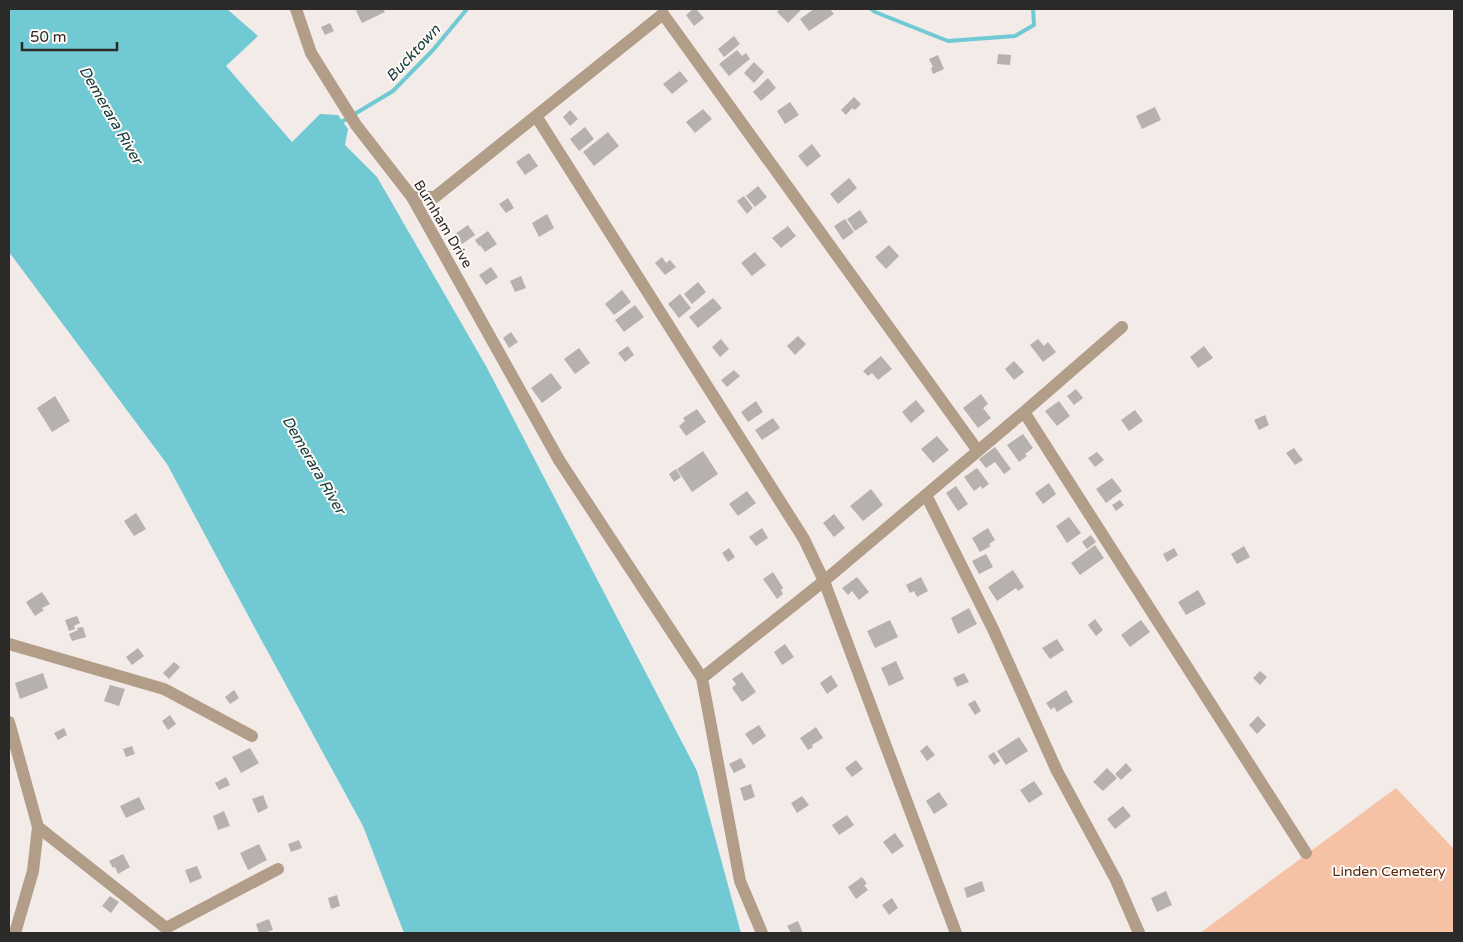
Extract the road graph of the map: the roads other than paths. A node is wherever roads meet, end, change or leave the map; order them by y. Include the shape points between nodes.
1 (296, 9) edge
2 (667, 12) edge
3 (536, 116) junction
4 (412, 197) junction
5 (1122, 327) dead end
6 (1024, 412) junction
7 (978, 451) junction
8 (926, 495) junction
9 (824, 581) junction
10 (9, 644) edge
11 (702, 678) junction
12 (9, 722) edge
13 (252, 736) dead end
14 (38, 827) junction
15 (1306, 853) dead end
16 (278, 869) dead end
17 (15, 933) edge
18 (762, 933) edge
19 (956, 933) edge
20 (1139, 933) edge

1 - 4 street, Burnham Drive via 311,53 345,109
2 - 3 street
2 - 7 street
3 - 4 street via 435,197
3 - 9 street via 804,539
4 - 11 street, Burnham Drive via 559,460
5 - 6 street
6 - 7 street
6 - 15 street
7 - 8 street
8 - 9 street
8 - 20 street via 993,629 1057,771 1116,880
9 - 11 street
9 - 19 street
10 - 13 street via 164,689
11 - 18 street via 740,881
12 - 14 street
14 - 16 street via 166,928
14 - 17 street via 33,871

